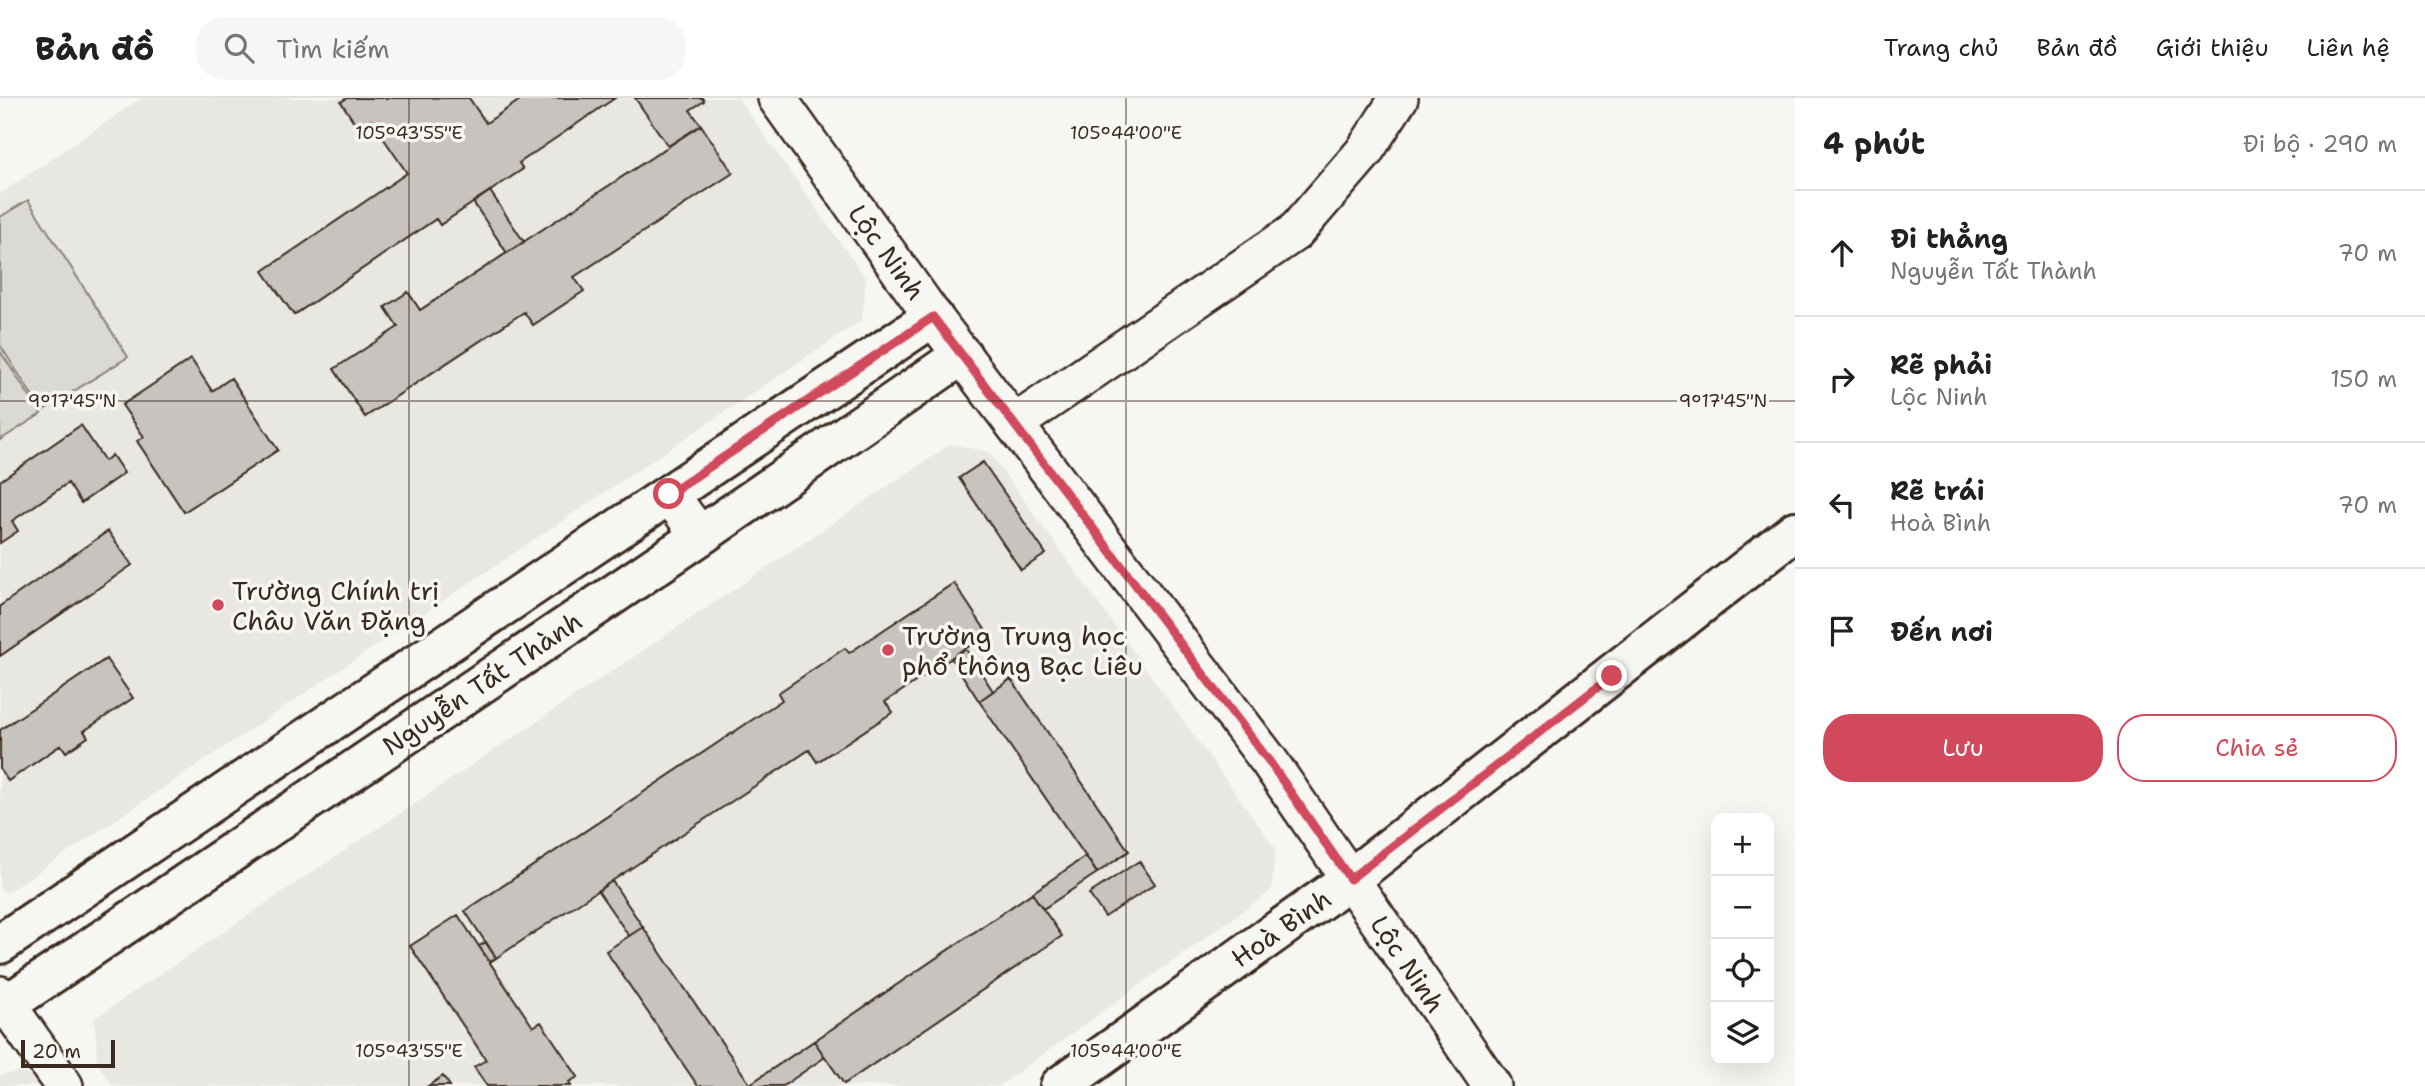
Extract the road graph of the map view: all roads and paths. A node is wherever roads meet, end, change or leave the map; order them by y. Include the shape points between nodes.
1 (776, 98) edge
2 (1399, 98) edge
3 (933, 317) junction
4 (962, 355) junction
5 (1014, 424) junction
6 (669, 494) junction
7 (1795, 531) edge
8 (700, 536) junction
9 (1350, 879) junction
10 (0, 944) edge
11 (2, 1003) edge
12 (64, 1086) edge
13 (1060, 1086) edge
14 (1492, 1086) edge

1 - 3 street, Lộc Ninh
2 - 5 street via 1364,152 1295,232
3 - 4 street, Lộc Ninh
3 - 6 street, Nguyễn Tất Thành
4 - 5 street, Lộc Ninh
4 - 8 street, Nguyễn Tất Thành
5 - 9 street, Lộc Ninh via 1269,761
6 - 8 street
6 - 10 street, Nguyễn Tất Thành
7 - 9 street, Hoà Bình
8 - 11 street, Nguyễn Tất Thành
9 - 13 street, Hoà Bình
9 - 14 street, Lộc Ninh
11 - 12 street

